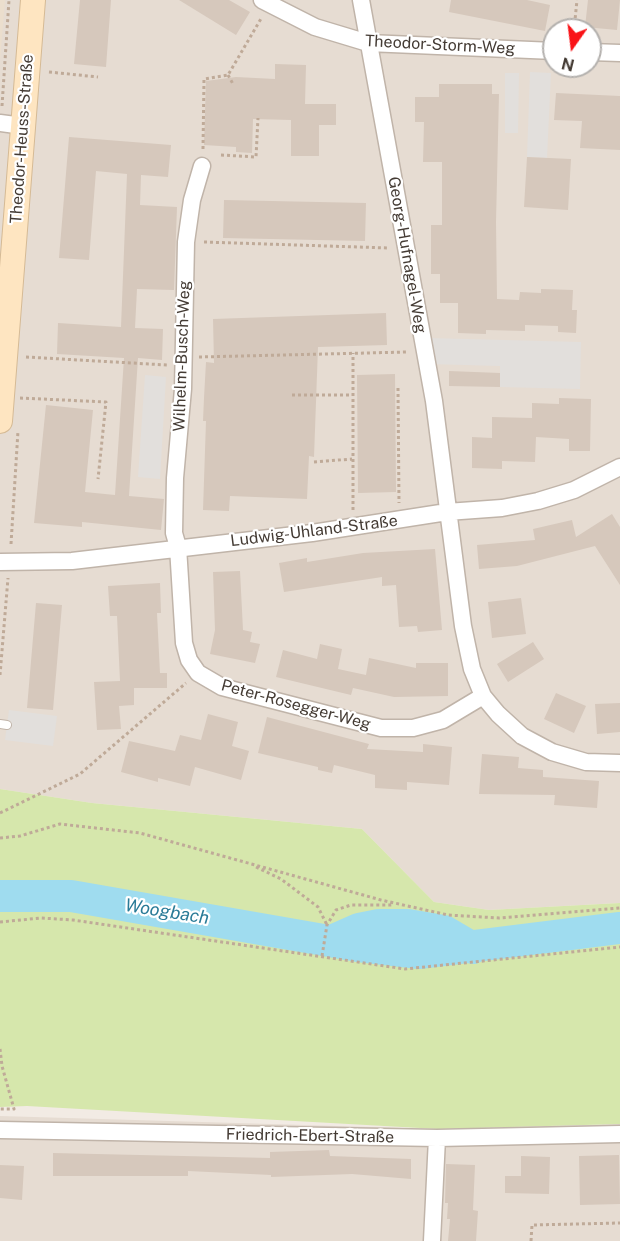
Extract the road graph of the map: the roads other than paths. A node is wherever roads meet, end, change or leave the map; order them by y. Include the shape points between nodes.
1 (33, 0) edge
2 (361, 0) edge
3 (266, 2) edge
4 (368, 43) junction
5 (542, 50) edge
6 (602, 52) edge
7 (620, 53) edge
8 (9, 120) edge
9 (202, 166) road end
10 (0, 422) edge
11 (620, 467) edge
12 (447, 512) junction
13 (178, 548) junction
14 (0, 562) edge
15 (483, 696) junction
16 (620, 763) edge
17 (0, 1130) edge
18 (620, 1134) edge
19 (437, 1138) junction
20 (432, 1241) edge

1 - 8 main road, Theodor-Heuss-Straße via 27,70
2 - 4 street, Georg-Hufnagel-Weg
3 - 4 street, Theodor-Storm-Weg via 315,27
4 - 5 street, Theodor-Storm-Weg
4 - 12 street, Georg-Hufnagel-Weg via 425,352
6 - 7 street
8 - 10 main road, Theodor-Heuss-Straße via 5,356
9 - 13 street, Wilhelm-Busch-Weg via 186,242 174,533
11 - 12 street, Ludwig-Uhland-Straße via 574,490 538,501
12 - 13 street, Ludwig-Uhland-Straße
12 - 15 street, Georg-Hufnagel-Weg via 463,626 472,669
13 - 14 street, Ludwig-Uhland-Straße via 72,561
13 - 15 street, Peter-Rosegger-Weg via 184,643 189,660 209,681 245,694 381,728 413,728 443,720
15 - 16 street, Georg-Hufnagel-Weg via 522,736 552,752 586,762
17 - 19 street, Friedrich-Ebert-Straße
18 - 19 street, Friedrich-Ebert-Straße
19 - 20 street

